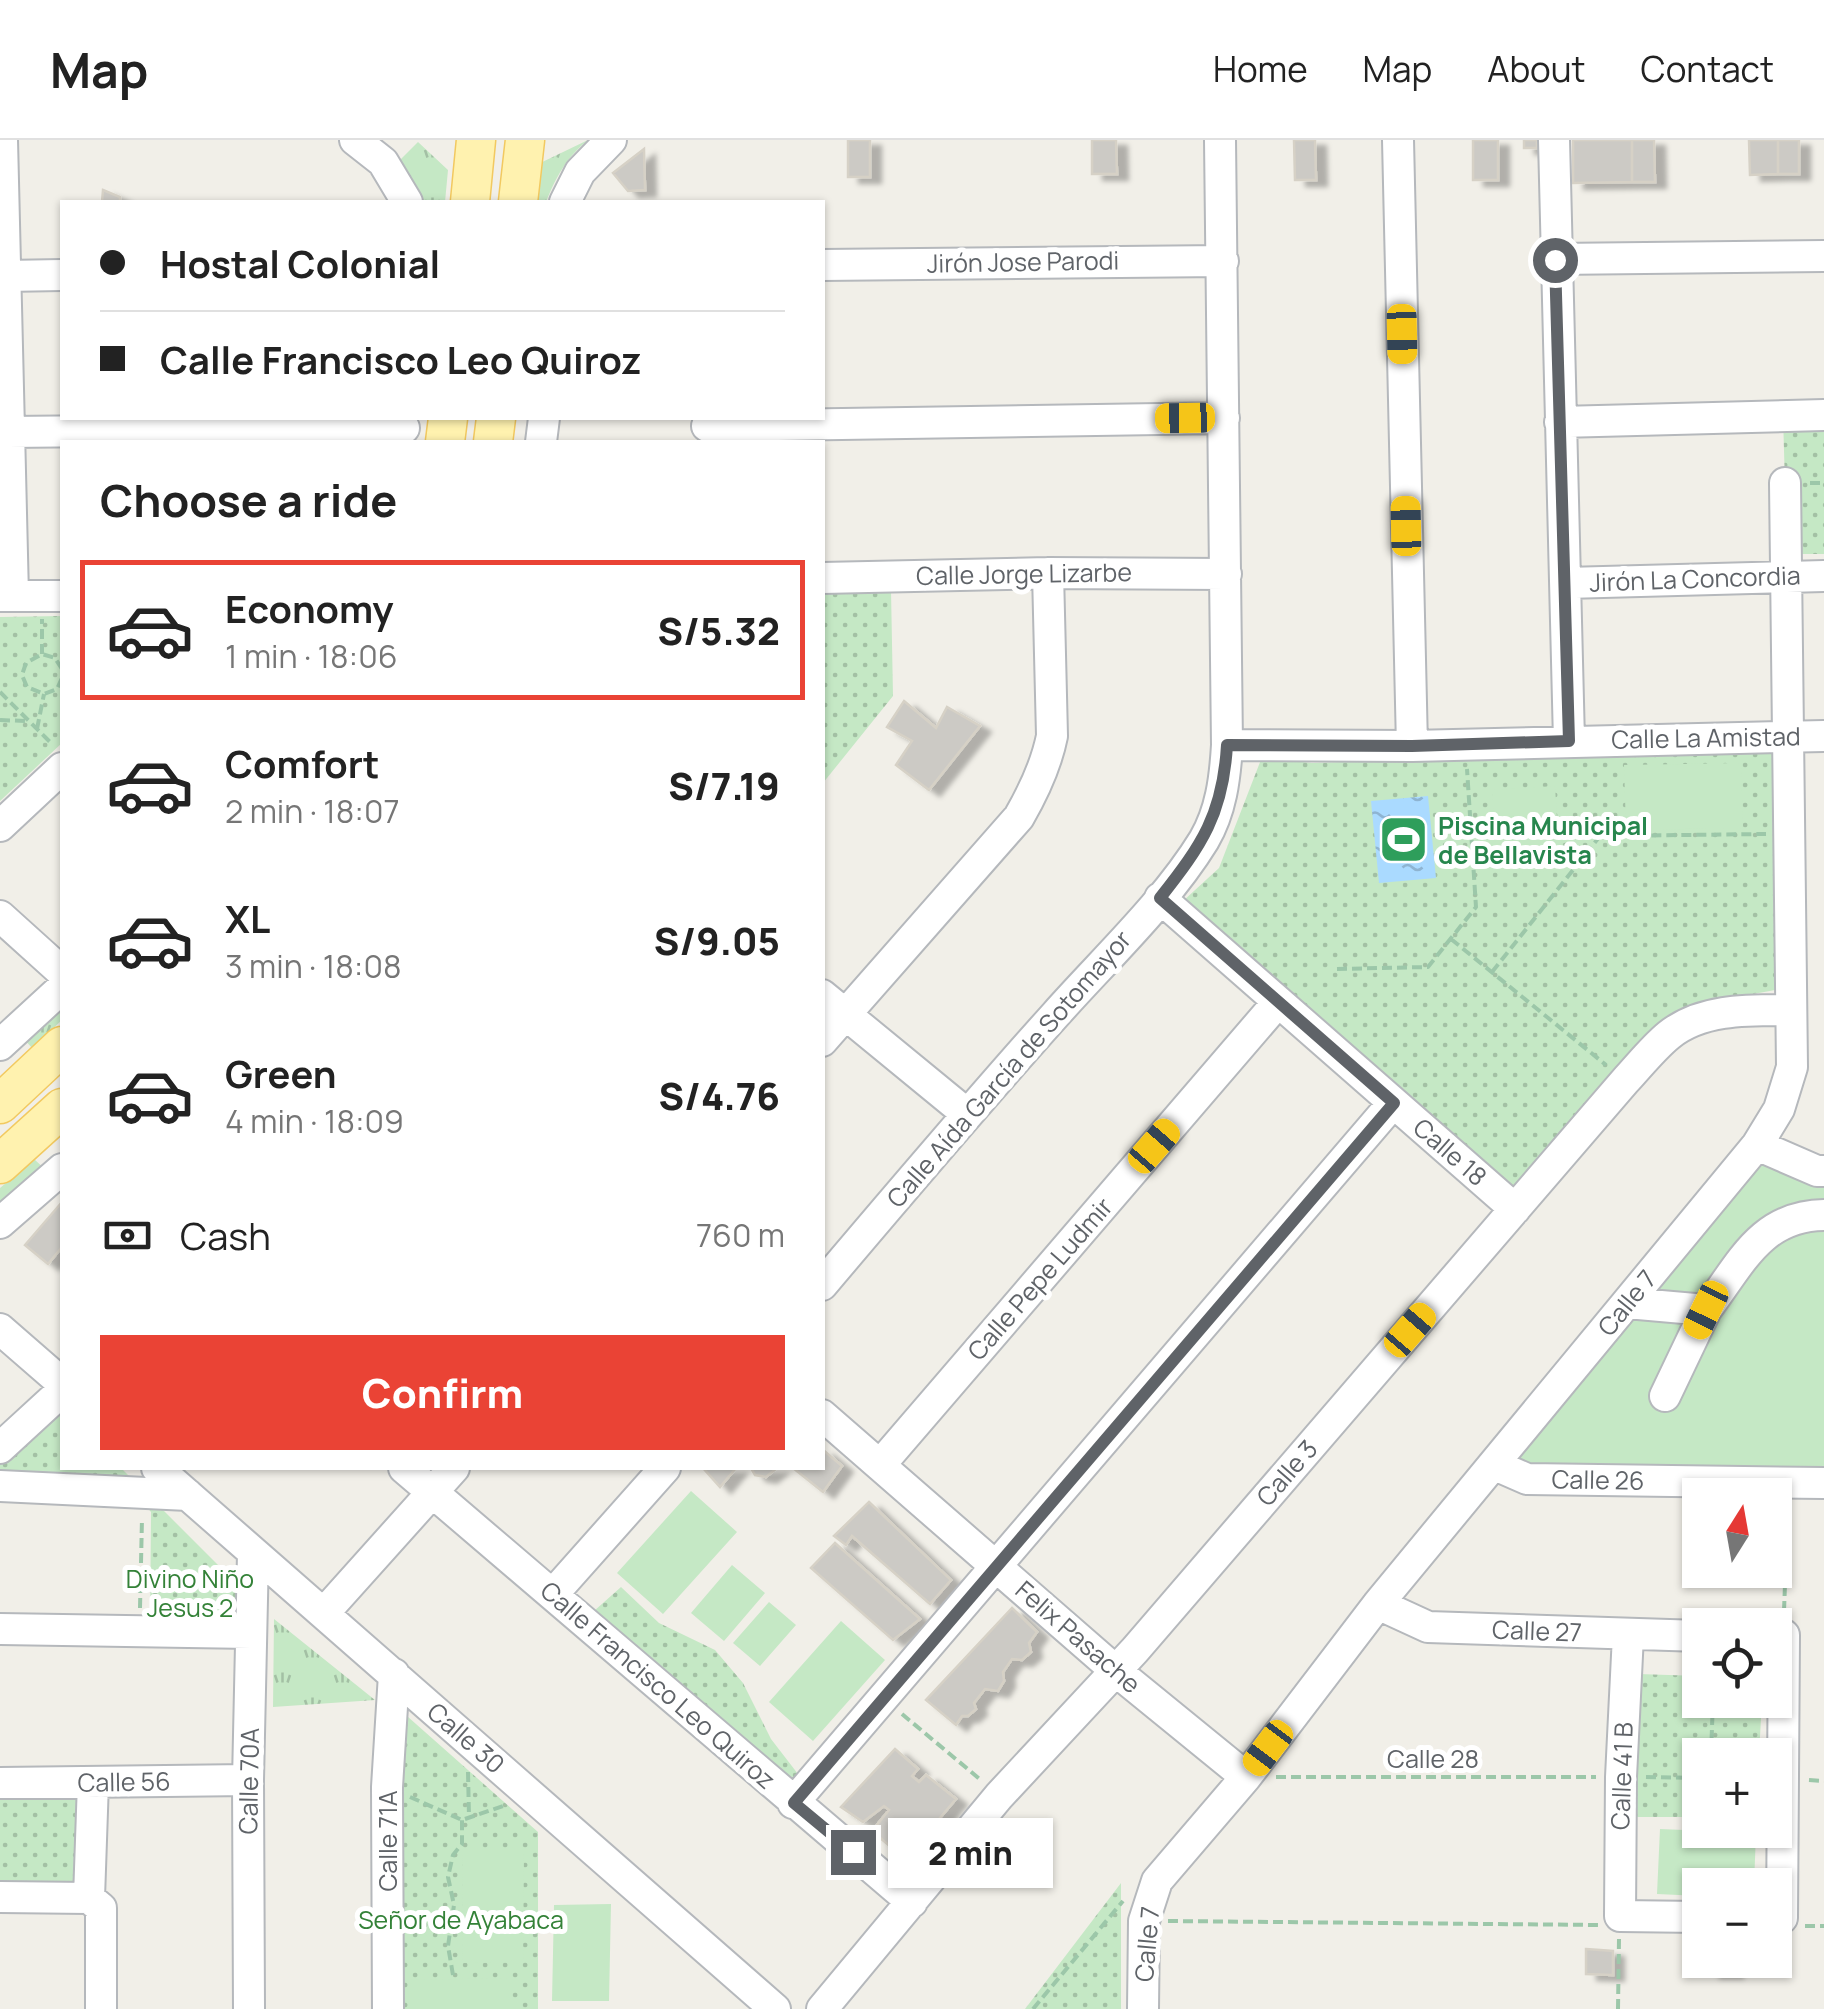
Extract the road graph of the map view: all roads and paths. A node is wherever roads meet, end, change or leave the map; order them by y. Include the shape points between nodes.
1 (2, 140) edge
2 (355, 140) edge
3 (476, 140) edge
4 (525, 140) edge
5 (1220, 140) edge
6 (1398, 140) edge
7 (1554, 140) edge
8 (608, 142) edge
9 (406, 200) edge
10 (470, 200) edge
11 (518, 200) edge
12 (566, 200) edge
13 (1824, 256) edge
14 (1555, 260) junction
15 (1223, 261) junction
16 (825, 264) edge
17 (60, 275) edge
18 (5, 276) junction
19 (1824, 415) edge
20 (1224, 418) junction
21 (1560, 422) junction
22 (707, 429) edge
23 (404, 430) edge
24 (8, 432) junction
25 (1785, 484) dead end
26 (1048, 573) junction
27 (1226, 574) junction
28 (1788, 576) junction
29 (1824, 576) edge
30 (825, 578) edge
31 (1566, 583) junction
32 (29, 596) edge
33 (42, 654) junction
34 (60, 666) edge
35 (60, 682) edge
36 (0, 692) edge
37 (44, 694) junction
38 (0, 720) edge
39 (29, 720) junction
40 (37, 729) junction
41 (1824, 736) edge
42 (1789, 737) junction
43 (1569, 741) junction
44 (1465, 744) junction
45 (1227, 745) junction
46 (1412, 746) junction
47 (60, 752) edge
48 (60, 770) edge
49 (0, 826) edge
50 (1789, 834) junction
51 (1160, 898) junction
52 (0, 916) edge
53 (1451, 939) junction
54 (1338, 969) dead end
55 (60, 970) edge
56 (1492, 972) junction
57 (60, 990) edge
58 (1278, 1002) junction
59 (834, 1005) edge
60 (1791, 1010) junction
61 (825, 1032) edge
62 (0, 1046) edge
63 (60, 1048) edge
64 (1625, 1081) junction
65 (1394, 1103) junction
66 (0, 1104) edge
67 (60, 1110) edge
68 (967, 1114) junction
69 (30, 1138) junction
70 (1757, 1145) junction
71 (0, 1164) edge
72 (60, 1166) edge
73 (60, 1170) edge
74 (1824, 1170) edge
75 (1515, 1209) junction
76 (1824, 1216) edge
77 (0, 1224) edge
78 (825, 1282) edge
79 (1628, 1302) junction
80 (1706, 1310) junction
81 (0, 1329) edge
82 (60, 1381) edge
83 (60, 1393) edge
84 (1665, 1396) dead end
85 (825, 1417) edge
86 (0, 1448) edge
87 (880, 1464) junction
88 (1496, 1466) junction
89 (406, 1470) edge
90 (452, 1470) edge
91 (663, 1470) edge
92 (150, 1480) edge
93 (1682, 1481) edge
94 (1792, 1483) edge
95 (1824, 1483) edge
96 (0, 1486) edge
97 (433, 1492) junction
98 (253, 1554) junction
99 (997, 1567) junction
100 (553, 1594) junction
101 (1378, 1604) junction
102 (324, 1613) junction
103 (0, 1630) edge
104 (139, 1630) junction
105 (251, 1633) junction
106 (1628, 1635) junction
107 (1682, 1636) edge
108 (1116, 1671) junction
109 (394, 1674) junction
110 (882, 1698) junction
111 (1779, 1718) edge
112 (467, 1739) junction
113 (1246, 1777) junction
114 (1621, 1777) junction
115 (1682, 1778) edge
116 (248, 1780) junction
117 (93, 1782) junction
118 (0, 1783) edge
119 (387, 1787) junction
120 (533, 1796) junction
121 (1000, 1796) junction
122 (794, 1803) junction
123 (470, 1817) junction
124 (462, 1820) junction
125 (1779, 1868) edge
126 (1157, 1881) junction
127 (0, 1897) edge
128 (90, 1898) junction
129 (912, 1902) junction
130 (1682, 1919) edge
131 (1144, 1921) junction
132 (1620, 1921) junction
133 (453, 1975) dead end
134 (101, 2009) edge
135 (248, 2009) edge
136 (388, 2009) edge
137 (775, 2009) edge
138 (822, 2009) edge
139 (1033, 2009) edge
140 (1143, 2009) edge
141 (1618, 2009) edge

1 - 18 street
2 - 9 street via 383,162
3 - 10 main road
4 - 11 main road
5 - 15 street, Calle Aída García de Sotomayor
6 - 46 street
7 - 14 street
8 - 12 street via 580,172
13 - 14 street
14 - 21 street
15 - 16 street, Jirón Jose Parodi
15 - 20 street, Calle Aída García de Sotomayor
17 - 18 street
18 - 24 street
19 - 21 street
20 - 22 street
20 - 27 street, Calle Aída García de Sotomayor
21 - 31 street
23 - 24 street
24 - 32 street
25 - 28 street, Calle 7
26 - 27 street, Calle Jorge Lizarbe
26 - 30 street, Calle Jorge Lizarbe
26 - 59 street via 1052,736 1034,790 1019,817
27 - 45 street, Calle Aída García de Sotomayor
28 - 29 street, Jirón La Concordia
28 - 31 street, Jirón La Concordia
28 - 42 street, Calle 7
31 - 43 street
32 - 33 path
33 - 34 path
33 - 37 path via 30,658 22,675 32,691
35 - 37 path
36 - 39 path
37 - 40 path
38 - 39 path
39 - 40 path
40 - 47 path
41 - 42 street, Calle La Amistad
42 - 43 street, Calle La Amistad
42 - 50 street, Calle 7
43 - 44 street, Calle La Amistad
44 - 46 street, Calle La Amistad
44 - 53 path via 1476,908
45 - 46 street, Calle La Amistad
45 - 51 street, Calle Aída García de Sotomayor via 1214,819
48 - 49 street
50 - 56 path via 1600,836
50 - 60 street, Calle 7
51 - 58 street, Calle 18
51 - 68 street, Calle Aída García de Sotomayor
52 - 55 street
53 - 54 path via 1428,968
53 - 56 path
56 - 64 path
57 - 62 street
58 - 65 street, Calle 18
58 - 87 street, Calle Pepe Ludmir
59 - 61 street
59 - 68 street
60 - 64 street, Calle 3 via 1702,1018 1671,1033
60 - 70 street, Calle 7 via 1788,1088
63 - 66 main road
64 - 75 street, Calle 3
65 - 75 street, Calle 18
65 - 99 street
67 - 69 main road
68 - 78 street, Calle Aída García de Sotomayor
69 - 71 main road
69 - 72 street
70 - 74 street
70 - 79 street, Calle 7
73 - 77 street
75 - 108 street, Calle 3
76 - 80 street via 1802,1216 1764,1234
79 - 80 street
79 - 88 street, Calle 7
80 - 84 street
81 - 82 street
83 - 86 street
85 - 87 street, Felix Pasache
87 - 99 street, Felix Pasache
88 - 93 street, Calle 26 via 1527,1479
88 - 101 street, Calle 7
89 - 97 street, Calle Francisco Leo Quiroz
90 - 97 street
91 - 100 street
92 - 96 street
92 - 98 street, Calle 30 via 188,1495
92 - 104 path
94 - 95 street, Calle 26
97 - 100 street, Calle Francisco Leo Quiroz
97 - 102 street
98 - 102 street, Calle 30
98 - 105 street, Calle 70A
99 - 108 street, Felix Pasache
99 - 110 street
100 - 122 street, Calle Francisco Leo Quiroz
101 - 106 street, Calle 27 via 1428,1627
101 - 113 street, Calle 7
102 - 109 street, Calle 30
103 - 104 street
104 - 105 street
105 - 116 street, Calle 70A
106 - 107 street, Calle 27
106 - 114 street, Calle 41 B
108 - 113 street, Felix Pasache
108 - 121 street, Calle 3
109 - 112 street, Calle 30
109 - 119 street, Calle 71A
110 - 121 path
110 - 122 street
111 - 125 street
112 - 120 street, Calle 30
112 - 123 path
113 - 114 path, Calle 28
113 - 126 street, Calle 7
114 - 115 path, Calle 28
114 - 132 street, Calle 41 B
116 - 117 street, Calle 56
116 - 135 street, Calle 70A
117 - 118 street, Calle 56
117 - 128 street
119 - 124 path
119 - 136 street, Calle 71A
120 - 123 path
120 - 137 street, Calle 30
121 - 129 street, Calle 3
122 - 129 street, Calle Francisco Leo Quiroz
123 - 124 path
124 - 133 path via 462,1844 448,1877
126 - 131 street, Calle 7
126 - 139 path via 1121,1902
127 - 128 street
128 - 134 street via 101,1908
129 - 138 street, Calle 3
130 - 132 street
131 - 132 path
131 - 140 street, Calle 7
132 - 141 path

